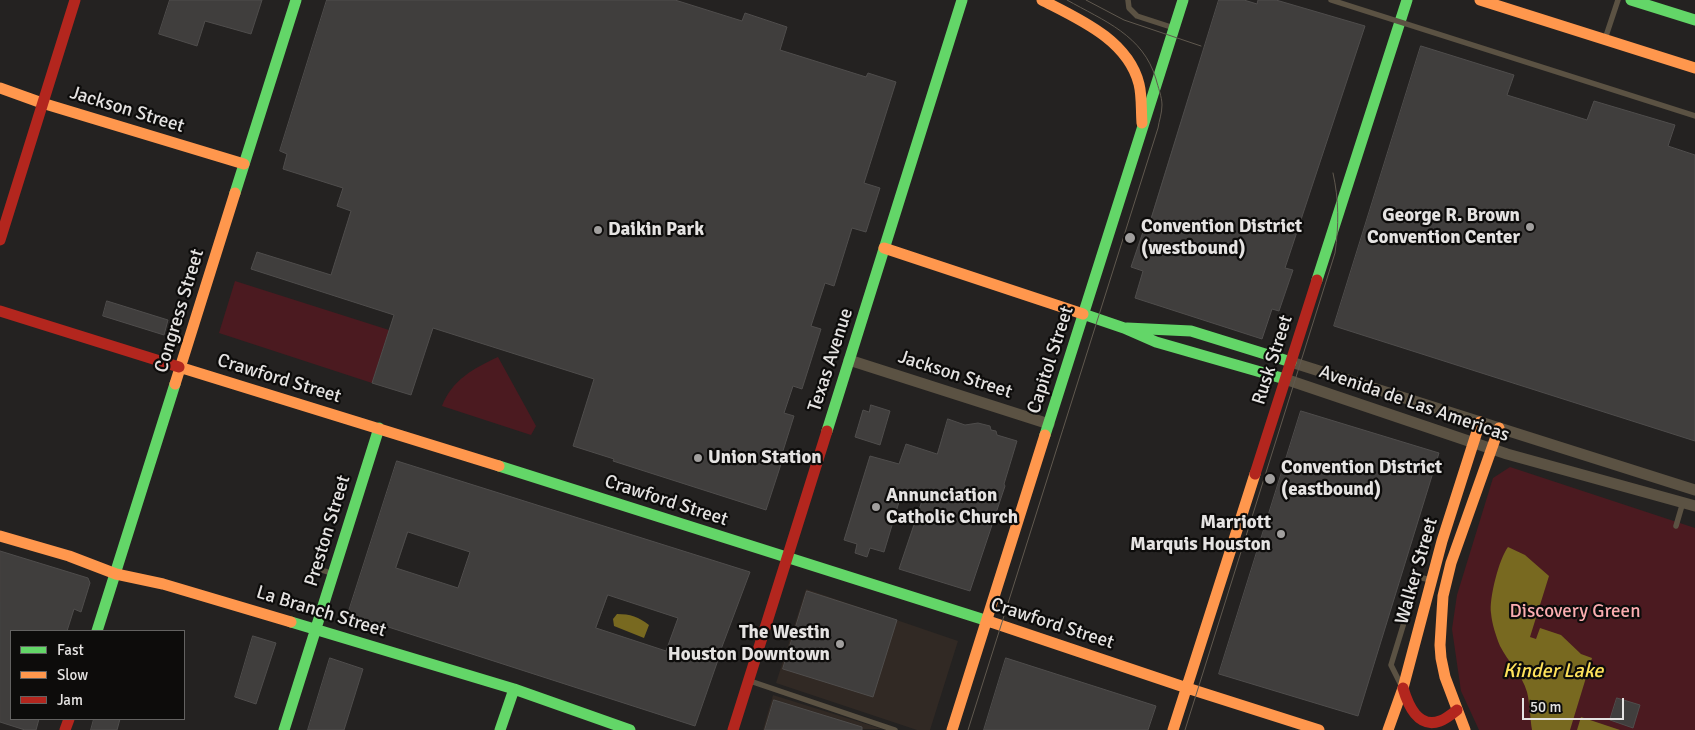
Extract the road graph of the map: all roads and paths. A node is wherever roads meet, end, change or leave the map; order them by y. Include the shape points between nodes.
1 (75, 0) edge
2 (296, 0) edge
3 (962, 0) edge
4 (1042, 0) edge
5 (1128, 0) edge
6 (1183, 0) edge
7 (1331, 0) edge
8 (1406, 0) edge
9 (1480, 0) edge
10 (1618, 0) edge
11 (1631, 0) edge
12 (1695, 20) edge
13 (1174, 28) junction
14 (1602, 48) dead end
15 (1695, 68) edge
16 (0, 88) edge
17 (42, 103) junction
18 (1695, 116) edge
19 (1142, 129) junction
20 (244, 164) junction
21 (0, 240) edge
22 (884, 248) junction
23 (0, 311) edge
24 (1084, 314) junction
25 (1124, 328) junction
26 (849, 360) junction
27 (1291, 362) junction
28 (181, 367) junction
29 (1285, 379) junction
30 (1480, 422) junction
31 (1049, 424) junction
32 (379, 428) junction
33 (1498, 428) junction
34 (1473, 443) junction
35 (1492, 449) junction
36 (1695, 490) edge
37 (1683, 502) junction
38 (1695, 506) edge
39 (1676, 526) dead end
40 (0, 536) edge
41 (787, 558) junction
42 (315, 568) dead end
43 (116, 574) junction
44 (333, 574) junction
45 (1431, 580) junction
46 (1446, 584) junction
47 (987, 621) junction
48 (316, 629) junction
49 (97, 630) edge
50 (749, 681) junction
51 (1186, 688) junction
52 (1403, 688) junction
53 (514, 690) junction
54 (1458, 710) junction
55 (284, 730) edge
56 (500, 730) edge
57 (630, 730) edge
58 (733, 730) edge
59 (895, 730) edge
60 (952, 730) edge
61 (1173, 730) edge
62 (1319, 730) edge
63 (1388, 730) edge
64 (1465, 730) edge

1 - 17 main road
2 - 20 main road, Congress Street
3 - 22 main road, Texas Avenue
4 - 19 main road via 1104,34 1126,57 1139,85
5 - 13 lane via 1129,8 1137,16
6 - 13 main road, Capitol Street
7 - 18 lane, bridge
8 - 27 main road, Rusk Street
9 - 15 main road, bridge
10 - 14 lane
11 - 12 main road
13 - 19 main road, Capitol Street
16 - 17 main road, Jackson Street
17 - 20 main road, Jackson Street
17 - 21 main road
19 - 24 main road, Capitol Street
20 - 28 main road, Congress Street
22 - 24 main road, Avenida de Las Americas
22 - 26 main road, Texas Avenue
23 - 28 main road, Crawford Street
24 - 25 main road, Avenida de Las Americas
24 - 31 main road, Capitol Street
25 - 27 main road, Avenida de Las Americas via 1191,331
25 - 29 main road, Avenida de Las Americas via 1177,350 1210,356
26 - 31 street, Jackson Street
26 - 41 main road, Texas Avenue
27 - 29 main road, Rusk Street
27 - 30 street, Avenida de Las Americas
28 - 32 main road, Crawford Street
28 - 43 main road, Congress Street
29 - 34 street, Avenida de Las Americas
29 - 51 main road, Rusk Street
30 - 33 street, Avenida de Las Americas
30 - 34 main road, Walker Street
31 - 47 main road, Capitol Street
32 - 41 main road, Crawford Street
32 - 44 main road, Preston Street
33 - 35 main road
33 - 36 street, Avenida de Las Americas
34 - 35 street, Avenida de Las Americas
34 - 45 main road, Walker Street
35 - 37 street, Avenida de Las Americas
35 - 46 main road
37 - 38 street, Avenida de Las Americas
37 - 39 lane
40 - 43 main road, La Branch Street
41 - 47 main road, Crawford Street
41 - 50 main road, Texas Avenue
42 - 44 lane
43 - 48 main road, La Branch Street via 163,584
43 - 49 main road, Congress Street
44 - 48 main road, Preston Street
45 - 46 main road
45 - 52 main road, Walker Street
45 - 52 lane via 1418,577 1391,665
46 - 54 main road via 1440,645 1445,677
47 - 51 main road, Crawford Street
47 - 60 main road, Capitol Street
48 - 53 main road, La Branch Street
48 - 55 main road, Preston Street
50 - 58 main road, Texas Avenue
50 - 59 lane
51 - 61 main road, Rusk Street
51 - 62 main road, Crawford Street
52 - 54 main road via 1413,714 1427,723 1442,721
52 - 63 main road, Walker Street
53 - 56 main road
53 - 57 main road, La Branch Street
54 - 64 main road

